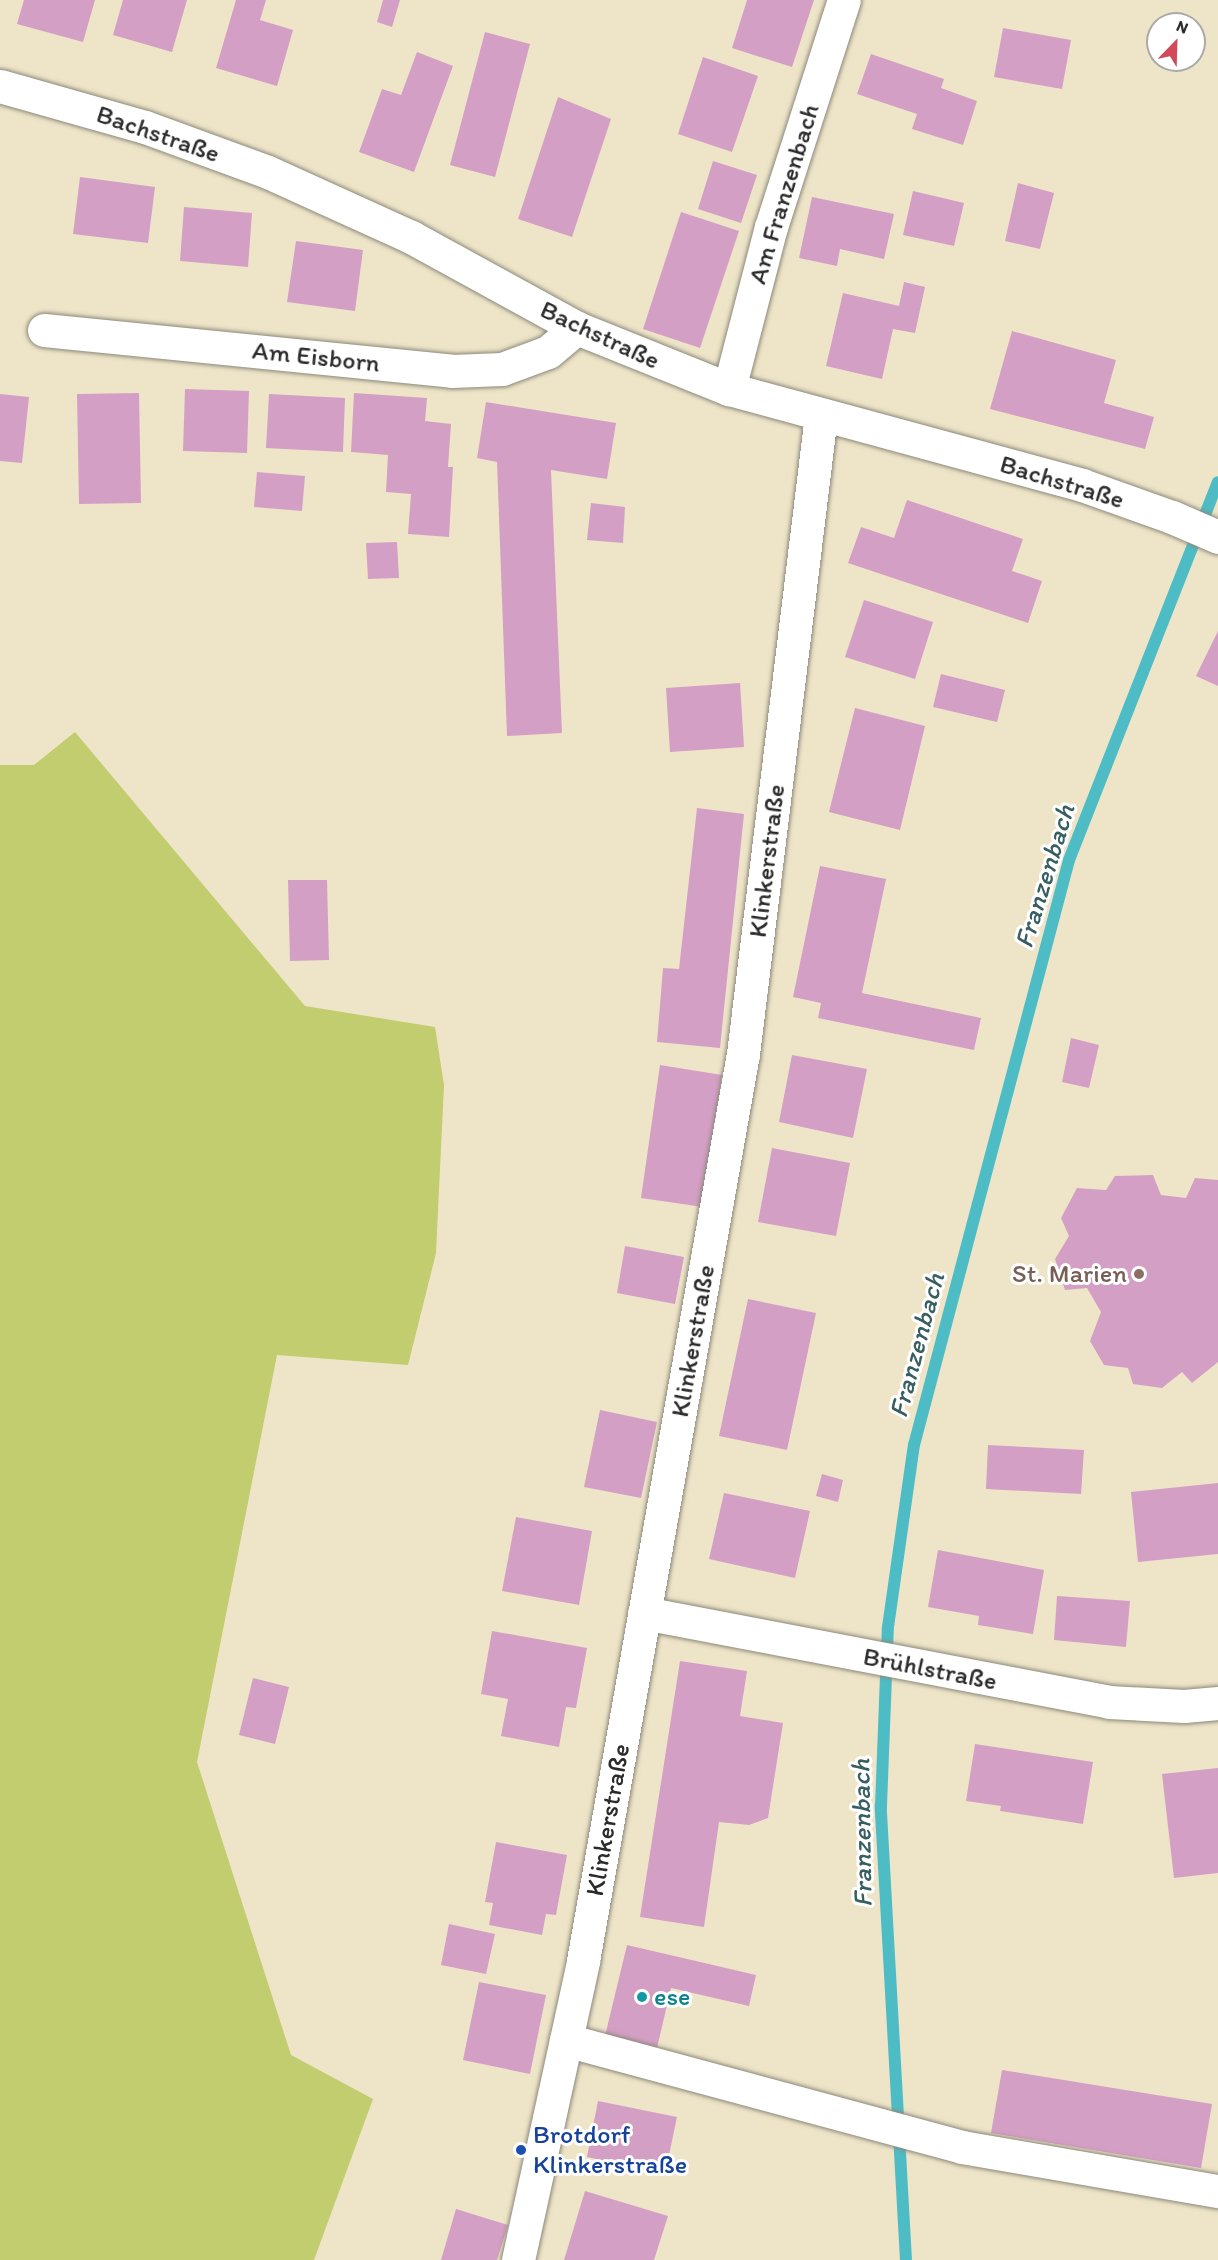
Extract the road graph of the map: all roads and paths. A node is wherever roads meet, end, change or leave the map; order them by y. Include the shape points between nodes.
1 (844, 0) edge
2 (0, 86) edge
3 (577, 328) junction
4 (44, 330) dead end
5 (729, 389) junction
6 (821, 415) junction
7 (1218, 537) edge
8 (644, 1613) junction
9 (1218, 1703) edge
10 (566, 2040) junction
11 (1218, 2191) edge
12 (518, 2260) edge

1 - 5 street, Am Franzenbach via 771,227
2 - 3 street, Bachstraße via 145,127 268,172 411,237
3 - 4 street, Am Eisborn via 548,352 502,369 452,371
3 - 5 street, Bachstraße
5 - 6 street, Bachstraße
6 - 7 street, Bachstraße via 1082,485
6 - 8 street, Klinkerstraße via 743,1054
8 - 9 street, Brühlstraße via 1109,1702 1184,1707
8 - 10 street, Klinkerstraße
10 - 11 street via 962,2147
10 - 12 street, Klinkerstraße

